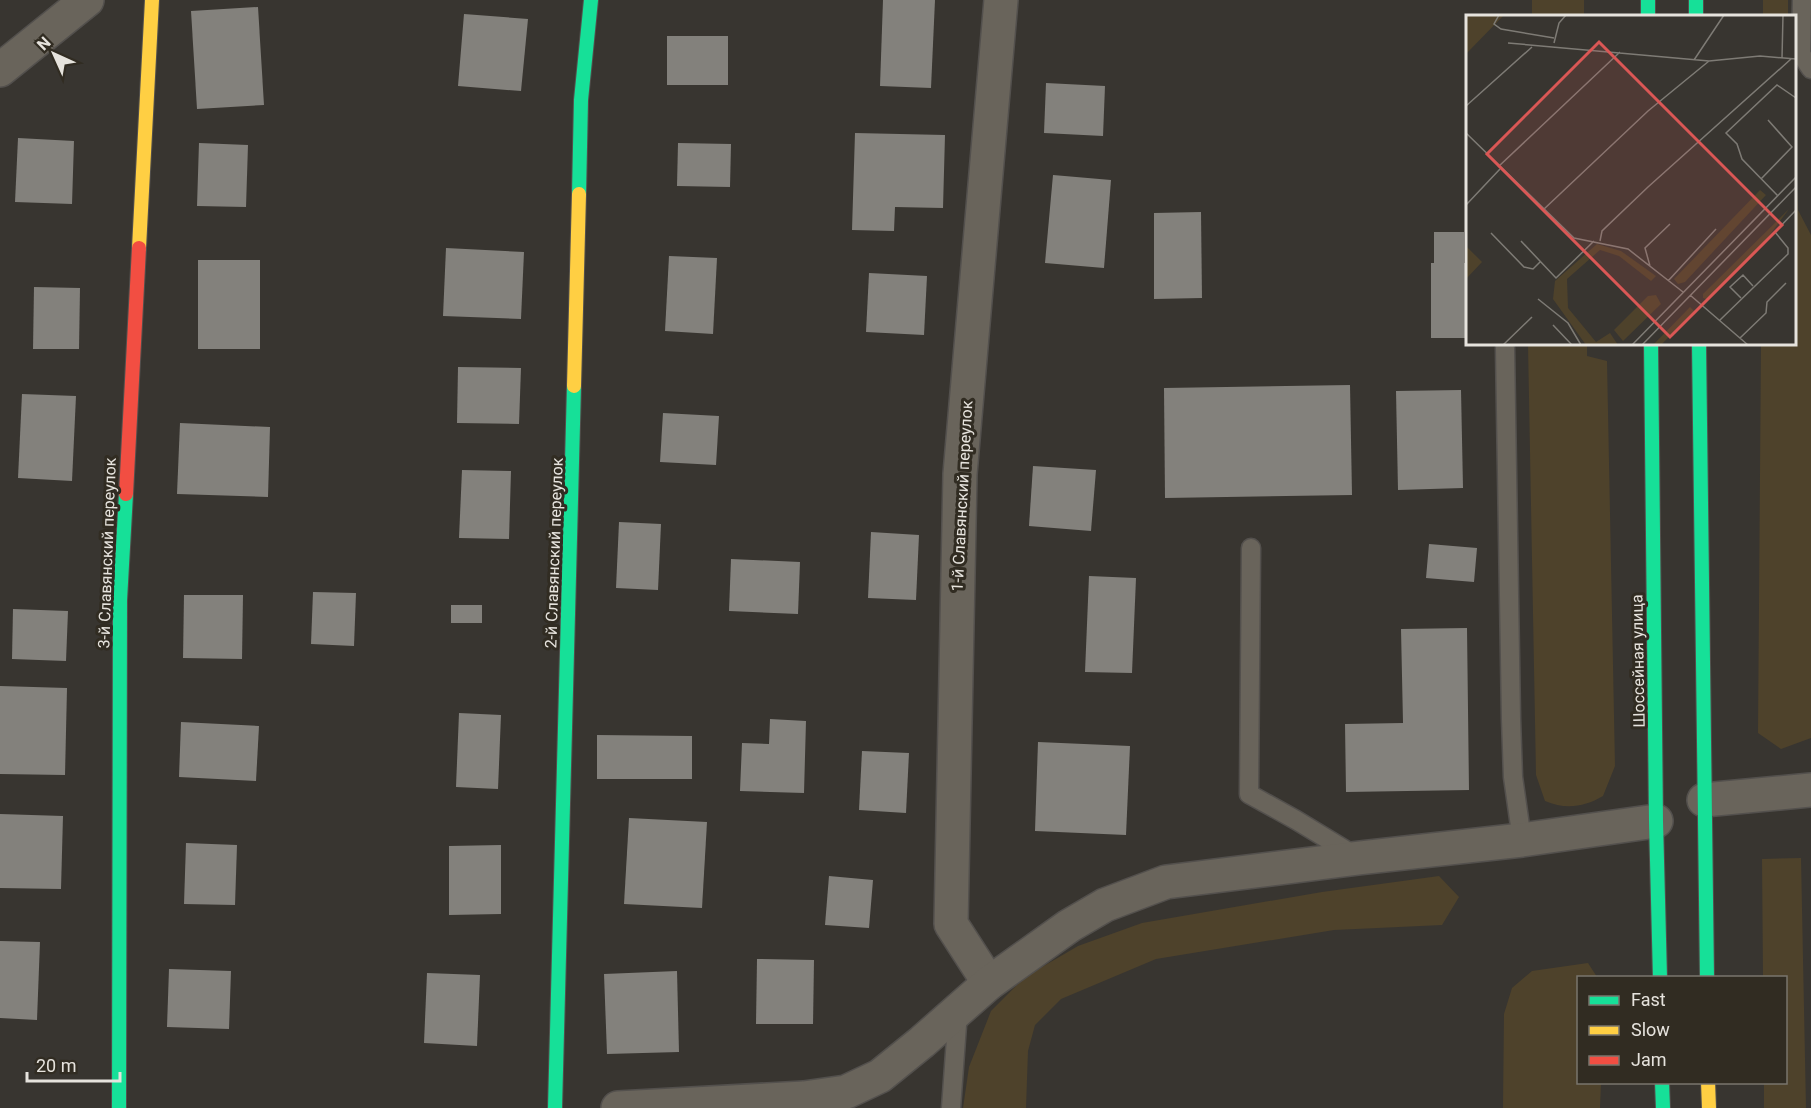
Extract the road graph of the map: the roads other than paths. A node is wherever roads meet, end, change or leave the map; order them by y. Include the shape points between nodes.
1 (87, 0) edge
2 (152, 0) edge
3 (591, 0) edge
4 (1001, 0) edge
5 (1802, 0) edge
6 (1811, 69) edge
7 (0, 70) edge
8 (1651, 345) edge
9 (1699, 345) edge
10 (1505, 348) dead end
11 (1251, 548) dead end
12 (1811, 790) edge
13 (1704, 800) junction
14 (1656, 821) junction
15 (1522, 840) junction
16 (1359, 858) junction
17 (1660, 976) edge
18 (1707, 976) edge
19 (989, 983) junction
20 (958, 1011) junction
21 (1662, 1084) edge
22 (1708, 1084) edge
23 (119, 1108) edge
24 (555, 1108) edge
25 (618, 1108) edge
26 (951, 1108) edge
27 (1663, 1108) edge
28 (1709, 1108) edge

1 - 7 street
2 - 23 street, 3-й Славянский переулок via 120,600
3 - 24 street, 2-й Славянский переулок via 581,100
4 - 19 street, 1-й Славянский переулок via 960,474 951,924
5 - 6 lane via 1801,54
8 - 14 street, Шоссейная улица
9 - 13 street
10 - 15 lane via 1510,719
11 - 16 lane via 1249,794
12 - 13 street
13 - 18 street
14 - 15 street
14 - 17 street, Шоссейная улица
15 - 16 street
16 - 19 street via 1166,882 1105,905
19 - 20 street
20 - 25 street via 880,1076 846,1092 804,1098
20 - 26 lane
21 - 27 street
22 - 28 street

